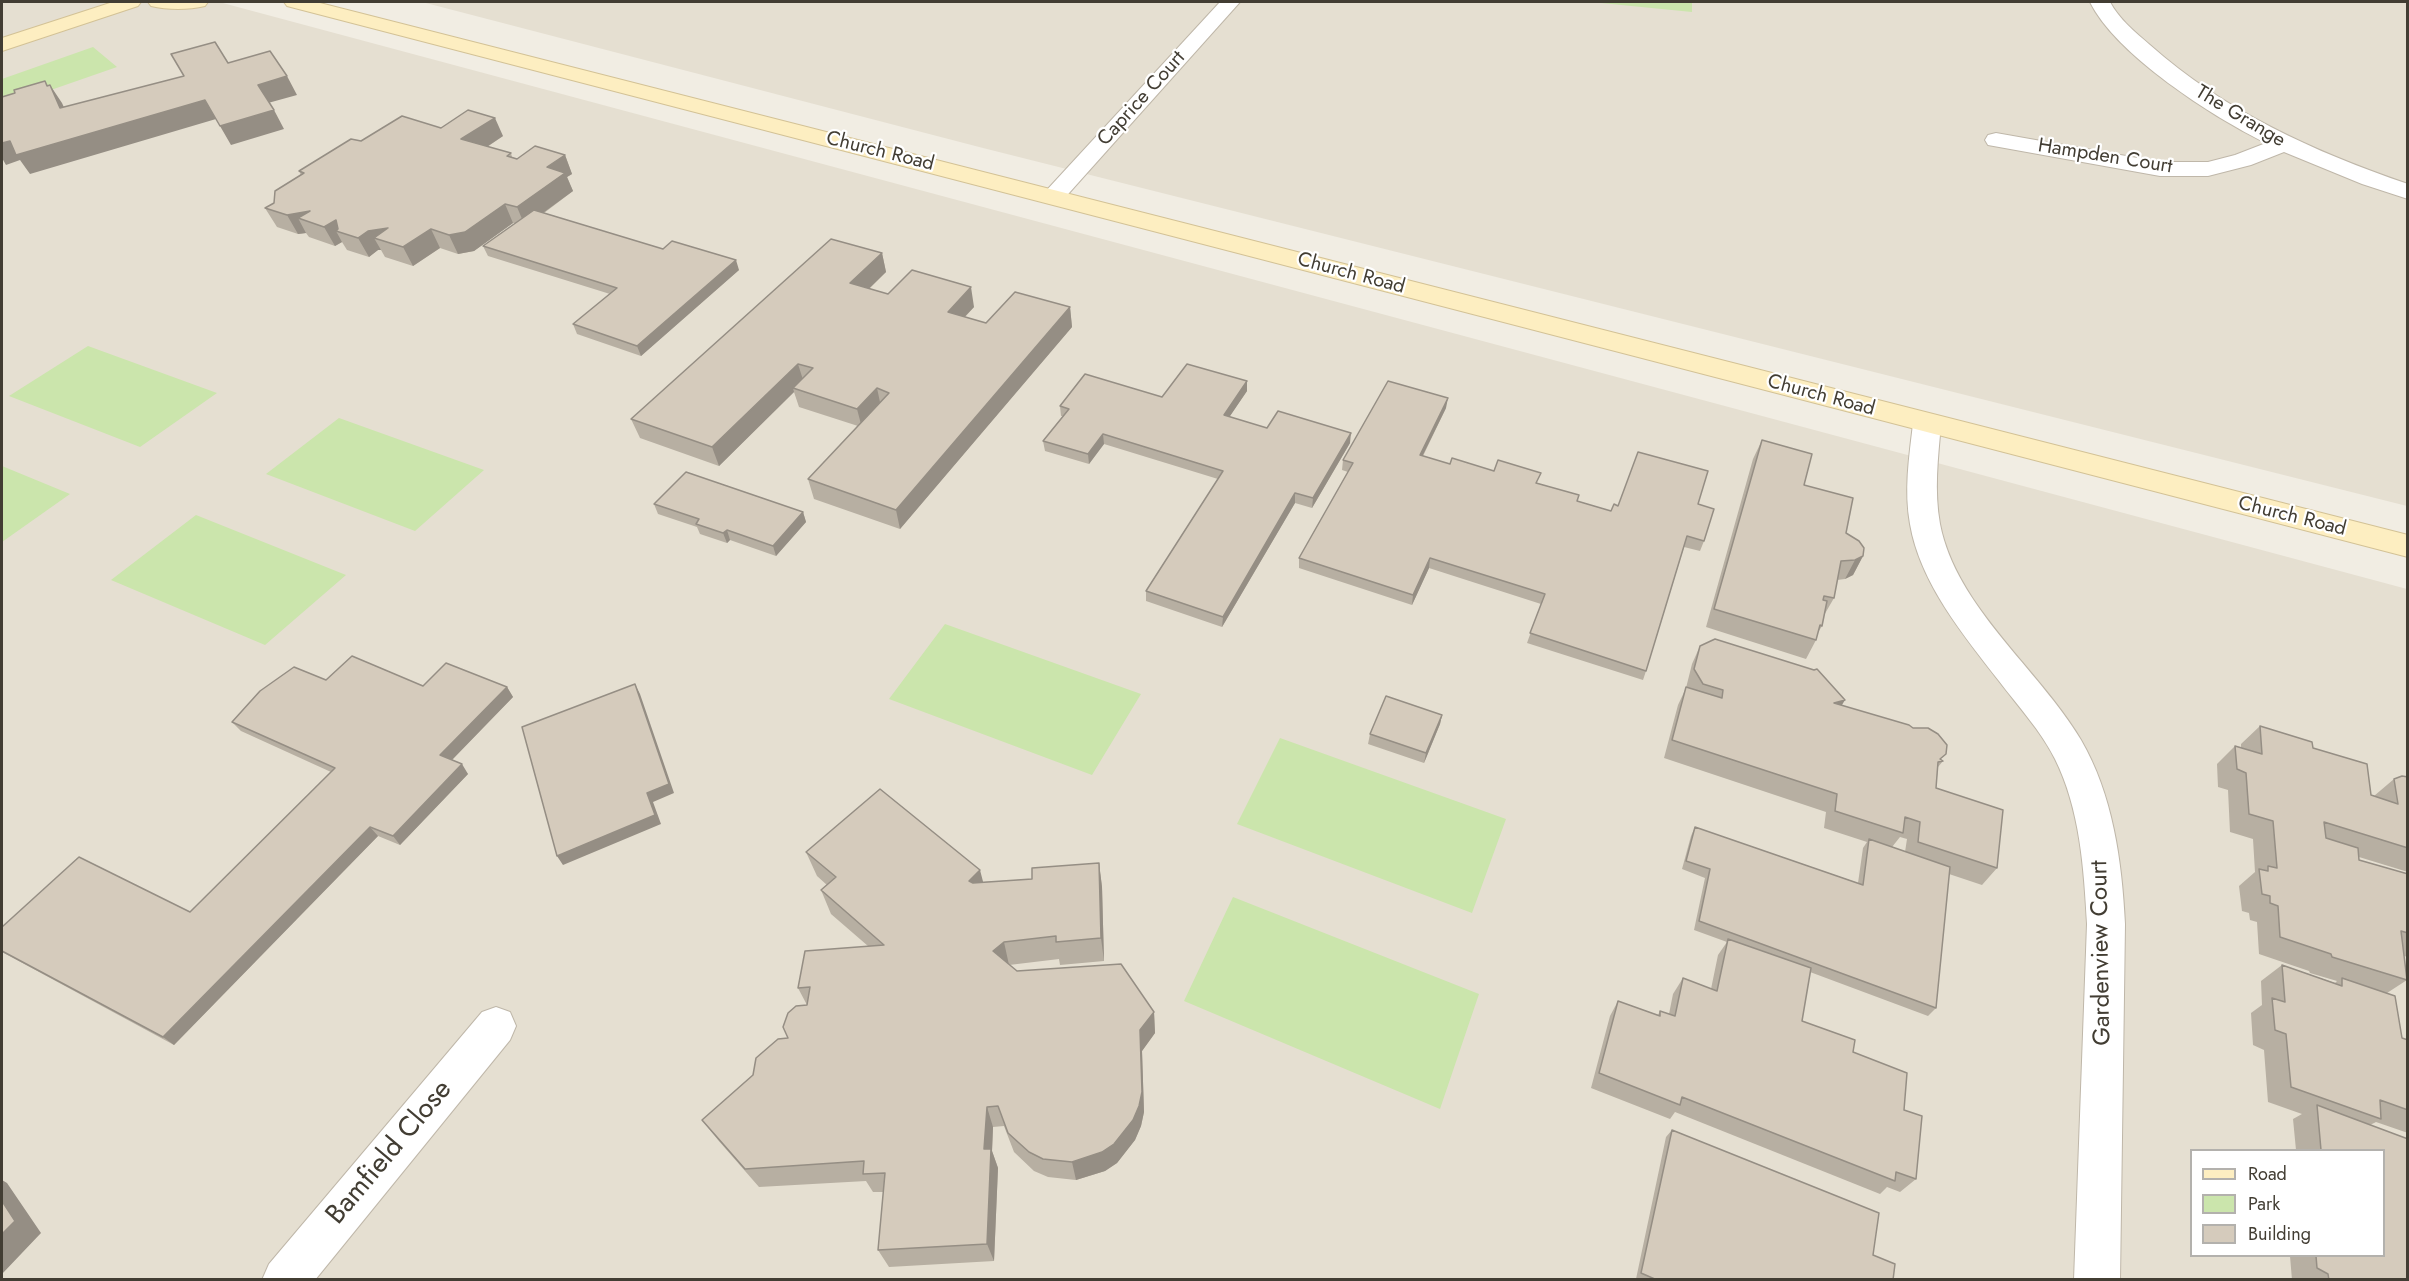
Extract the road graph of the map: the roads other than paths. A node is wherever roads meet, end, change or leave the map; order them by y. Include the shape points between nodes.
1 (131, 2) edge
2 (158, 2) edge
3 (198, 2) edge
4 (294, 2) edge
5 (1230, 2) edge
6 (2100, 2) edge
7 (2, 45) edge
8 (1996, 140) dead end
9 (2283, 144) junction
10 (2408, 192) edge
11 (1053, 197) junction
12 (1927, 424) junction
13 (2408, 546) edge
14 (496, 1026) dead end
15 (285, 1280) edge
16 (2097, 1280) edge

1 - 7 street
2 - 3 street
4 - 11 street, Church Road
5 - 11 street, Caprice Court
6 - 9 street, The Grange via 2105,13 2154,62
8 - 9 street, Hampden Court via 2160,169 2208,169
9 - 10 street, The Grange
11 - 12 street, Church Road
12 - 13 street, Church Road
12 - 16 street, Gardenview Court via 1924,508 1928,536 1940,565 1955,595 2068,749 2098,836 2106,924
14 - 15 street, Bamfield Close

